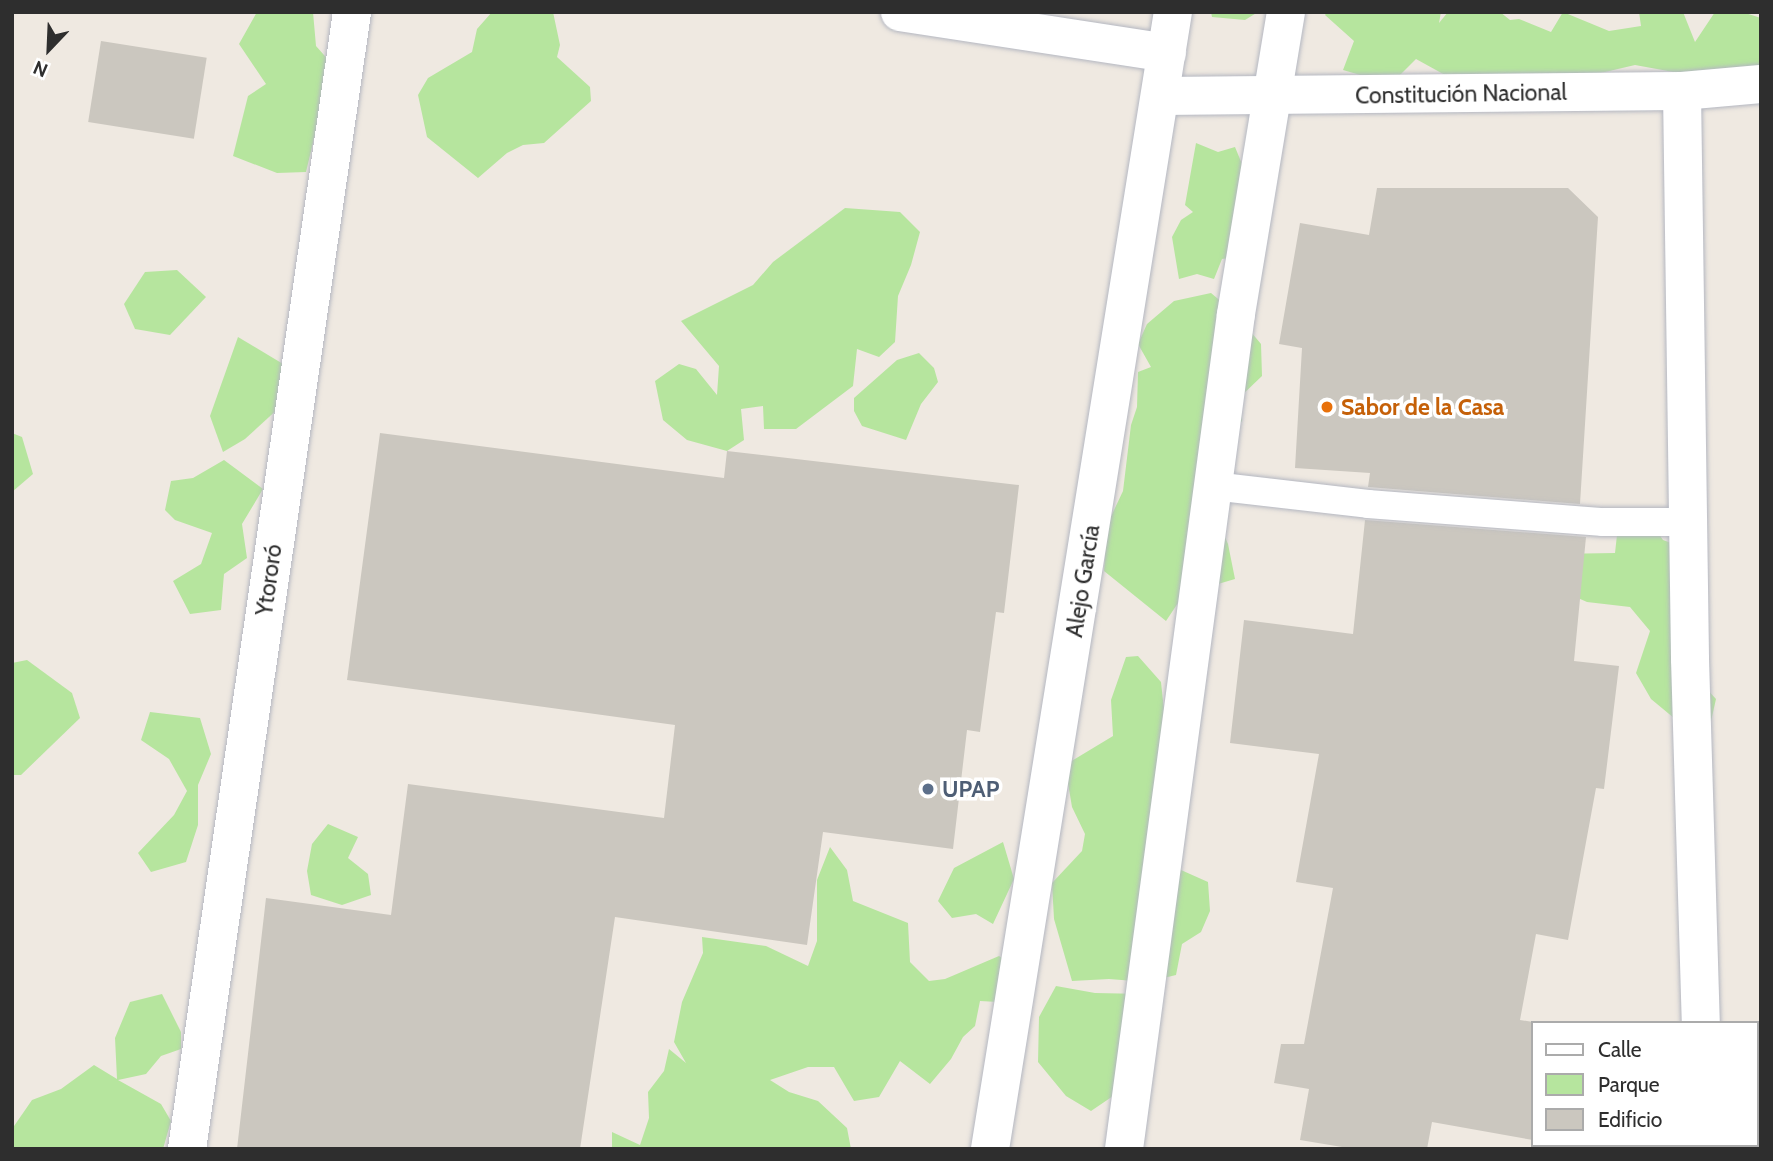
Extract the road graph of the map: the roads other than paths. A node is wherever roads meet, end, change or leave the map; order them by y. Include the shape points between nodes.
1 (352, 12) edge
2 (900, 12) edge
3 (1173, 12) edge
4 (1286, 12) edge
5 (1167, 53) junction
6 (1761, 84) edge
7 (1682, 91) junction
8 (1161, 96) junction
9 (1273, 97) junction
10 (1213, 486) junction
11 (1687, 522) junction
12 (1701, 1021) edge
13 (187, 1149) edge
14 (990, 1149) edge
15 (1124, 1149) edge

1 - 13 street, Ytororó
2 - 5 street
3 - 5 street, Alejo García
4 - 9 street
5 - 8 street, Alejo García
6 - 7 street, Constitución Nacional
7 - 9 street, Constitución Nacional
7 - 11 street
8 - 9 street, Constitución Nacional
8 - 14 street, Alejo García
9 - 10 street
10 - 11 lane via 1368,504 1603,522
10 - 15 street
11 - 12 street

